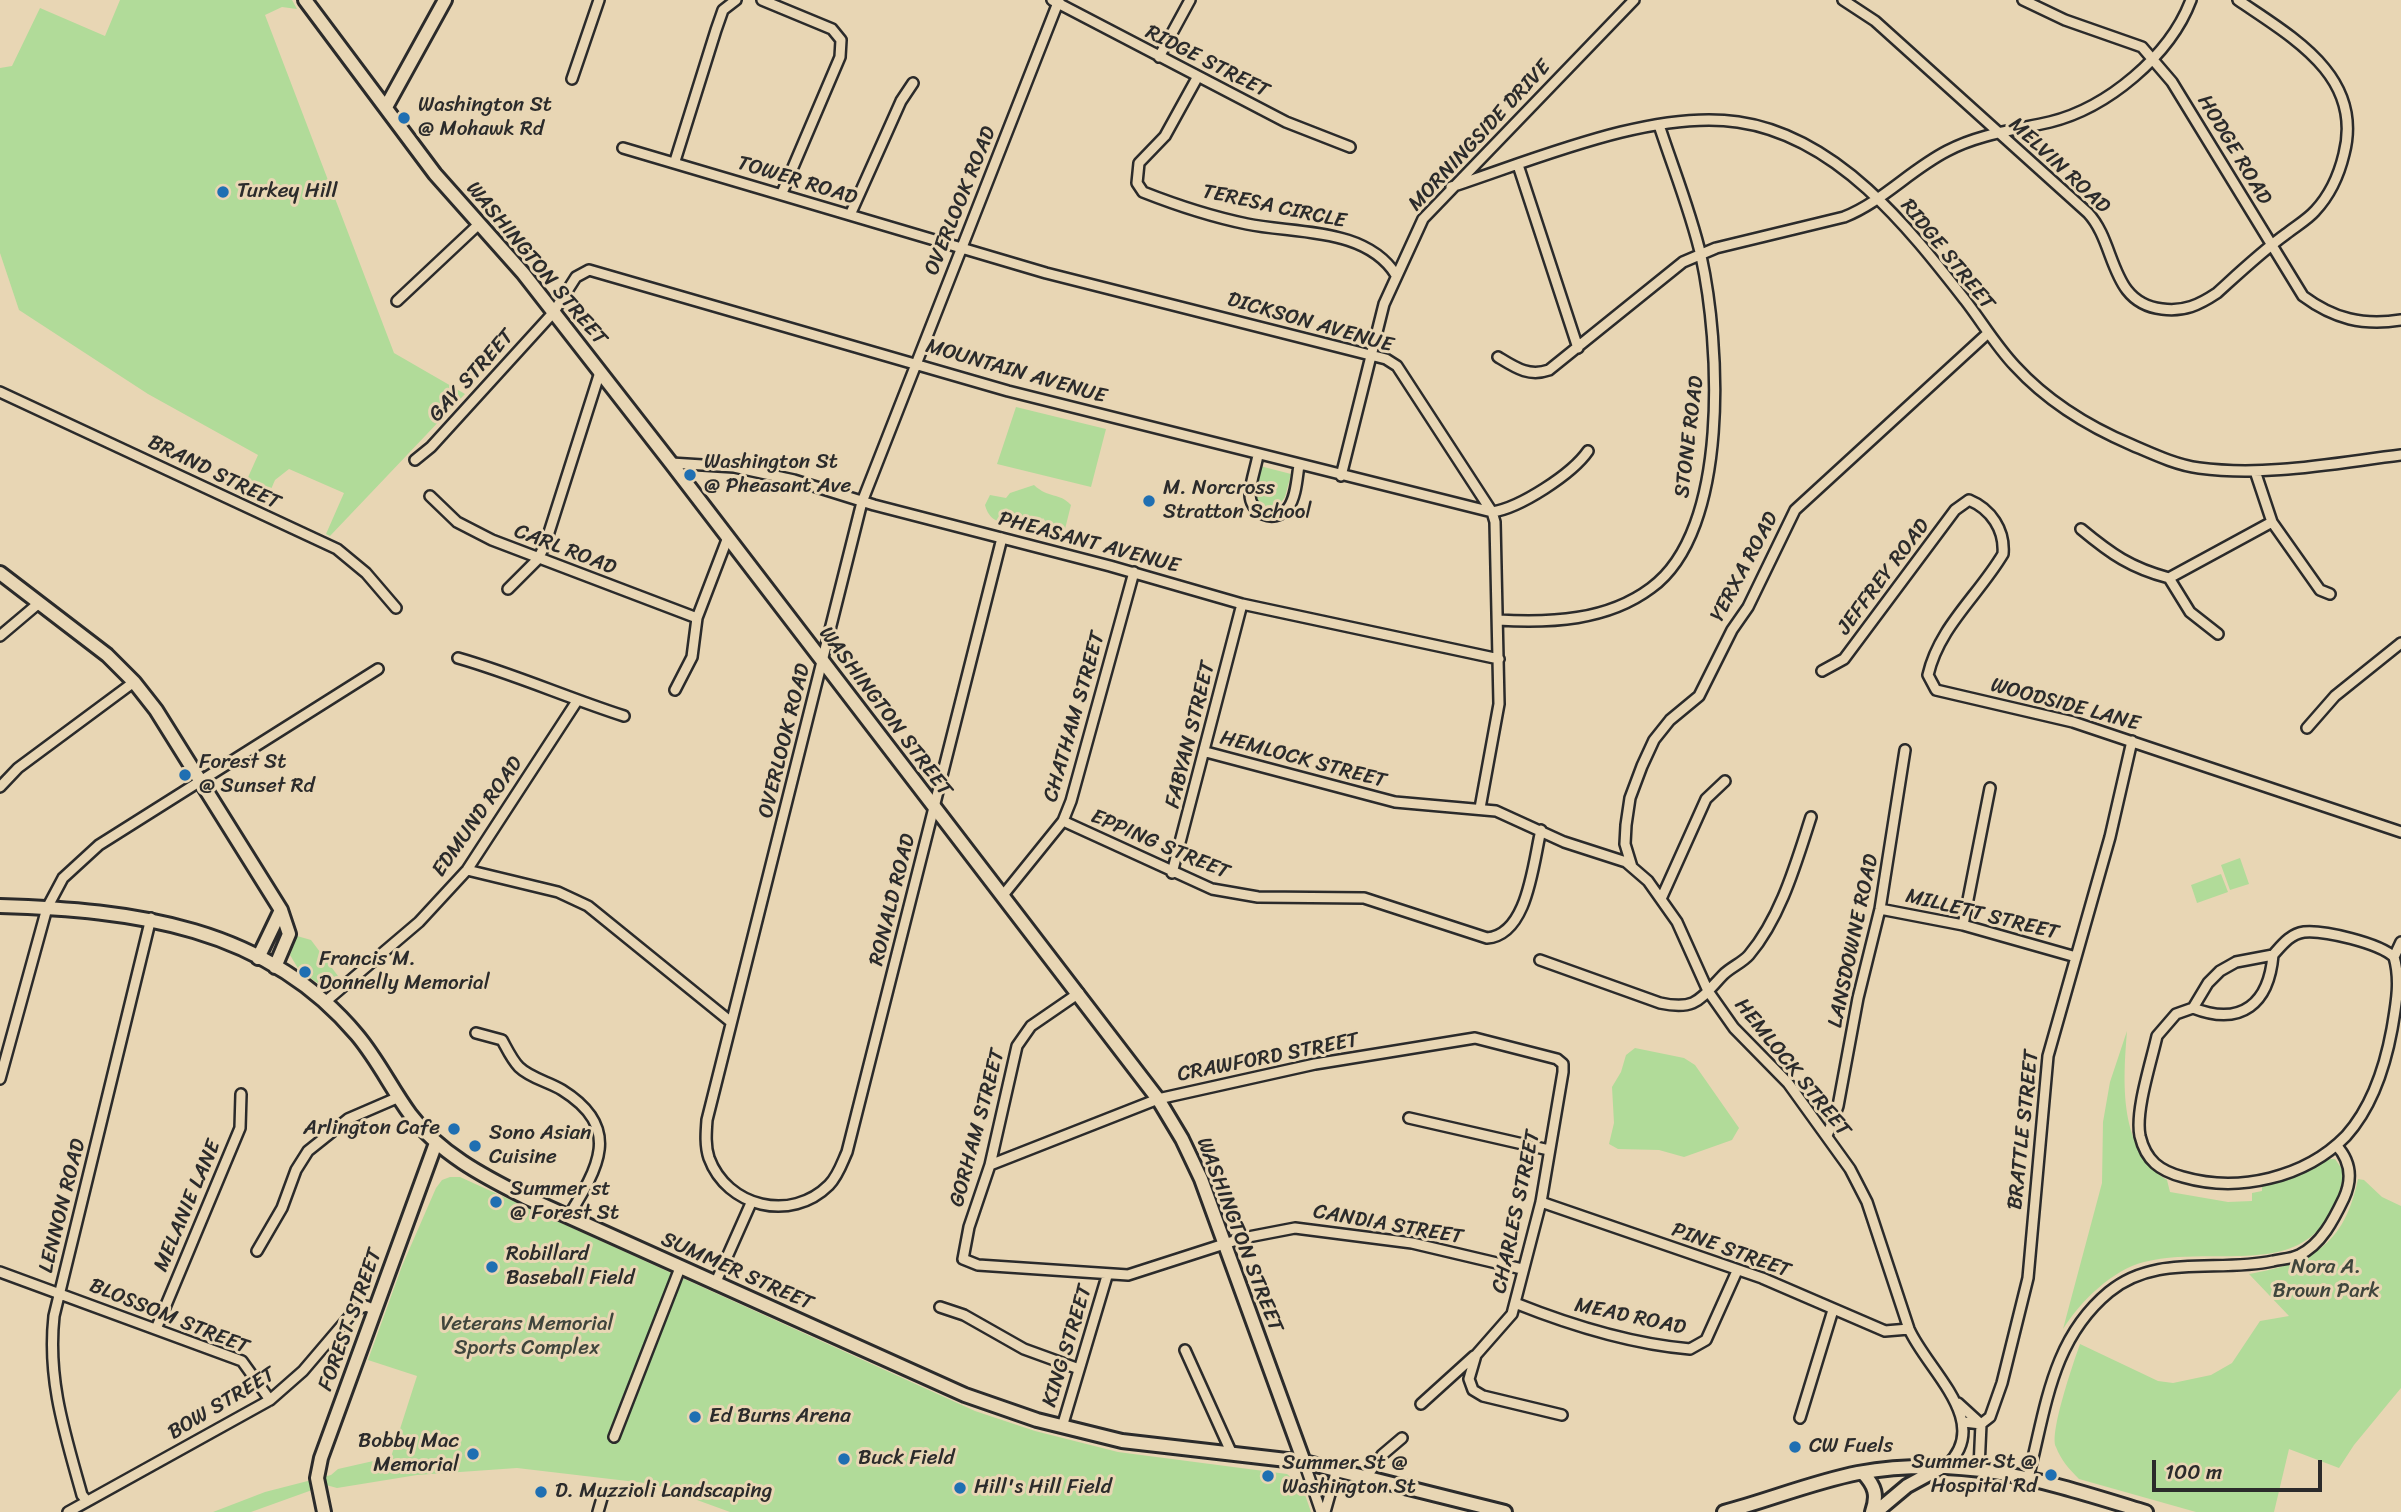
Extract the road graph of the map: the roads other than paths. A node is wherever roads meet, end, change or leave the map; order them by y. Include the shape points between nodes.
1 (305, 0) edge
2 (445, 0) edge
3 (599, 0) edge
4 (736, 0) edge
5 (762, 0) edge
6 (1191, 0) edge
7 (1634, 0) edge
8 (1843, 0) edge
9 (2023, 0) edge
10 (2191, 0) edge
11 (2238, 0) edge
12 (1056, 1) edge
13 (1159, 57) junction
14 (2153, 57) junction
15 (1197, 78) junction
16 (572, 79) dead end
17 (913, 83) dead end
18 (386, 107) junction
19 (1659, 125) junction
20 (1999, 134) junction
21 (1350, 147) dead end
22 (623, 148) dead end
23 (675, 162) junction
24 (1518, 165) junction
25 (1451, 187) junction
26 (782, 193) junction
27 (1878, 198) junction
28 (850, 215) junction
29 (480, 224) junction
30 (2271, 246) junction
31 (961, 248) junction
32 (1700, 254) junction
33 (1395, 275) junction
34 (397, 301) dead end
35 (553, 313) junction
36 (2401, 320) edge
37 (1987, 334) junction
38 (1578, 348) junction
39 (1373, 356) junction
40 (1498, 357) dead end
41 (917, 363) junction
42 (600, 372) junction
43 (0, 391) edge
44 (1588, 451) dead end
45 (1258, 455) junction
46 (2401, 455) edge
47 (415, 460) dead end
48 (671, 463) junction
49 (1299, 466) junction
50 (2255, 471) junction
51 (1341, 476) junction
52 (430, 496) dead end
53 (1969, 500) joint
54 (862, 502) junction
55 (1492, 512) junction
56 (2272, 522) junction
57 (2081, 529) dead end
58 (728, 537) junction
59 (1002, 538) junction
60 (538, 559) junction
61 (1134, 572) junction
62 (0, 573) edge
63 (2169, 578) junction
64 (508, 589) dead end
65 (2330, 594) dead end
66 (39, 603) junction
67 (1241, 604) junction
68 (396, 608) dead end
69 (697, 618) junction
70 (1498, 620) junction
71 (2218, 634) dead end
72 (0, 636) edge
73 (2401, 643) edge
74 (457, 658) dead end
75 (1499, 659) junction
76 (822, 663) junction
77 (378, 669) dead end
78 (1822, 671) dead end
79 (134, 682) junction
80 (675, 691) dead end
81 (577, 702) junction
82 (624, 716) dead end
83 (2307, 728) dead end
84 (2132, 740) junction
85 (1905, 750) dead end
86 (1206, 752) junction
87 (1725, 781) dead end
88 (200, 782) junction
89 (0, 787) edge
90 (1990, 788) dead end
91 (934, 808) junction
92 (1480, 808) junction
93 (1811, 817) dead end
94 (1063, 821) junction
95 (1541, 830) junction
96 (2401, 832) edge
97 (1633, 869) junction
98 (467, 870) junction
99 (1172, 873) junction
100 (1004, 894) junction
101 (1661, 899) junction
102 (0, 906) edge
103 (47, 908) junction
104 (1880, 909) junction
105 (281, 910) junction
106 (151, 918) junction
107 (1963, 925) junction
108 (2401, 942) edge
109 (2273, 955) junction
110 (2076, 957) junction
111 (2394, 957) junction
112 (258, 958) junction
113 (1540, 960) dead end
114 (275, 967) junction
115 (1708, 991) junction
116 (1079, 993) junction
117 (325, 1002) junction
118 (2193, 1008) junction
119 (730, 1022) junction
120 (476, 1033) dead end
121 (1562, 1063) joint
122 (0, 1079) edge
123 (241, 1094) dead end
124 (399, 1097) junction
125 (1157, 1099) junction
126 (1409, 1118) dead end
127 (1827, 1136) junction
128 (436, 1143) junction
129 (2336, 1145) junction
130 (1549, 1150) junction
131 (990, 1165) junction
132 (1541, 1202) junction
133 (751, 1203) junction
134 (568, 1217) junction
135 (1225, 1243) junction
136 (257, 1251) dead end
137 (963, 1258) joint
138 (680, 1268) junction
139 (1522, 1269) junction
140 (1737, 1271) junction
141 (0, 1272) edge
142 (1107, 1276) junction
143 (715, 1284) junction
144 (60, 1293) junction
145 (1515, 1303) junction
146 (940, 1307) dead end
147 (376, 1310) junction
148 (1833, 1310) junction
149 (156, 1329) junction
150 (1909, 1329) junction
151 (1185, 1349) dead end
152 (1476, 1355) junction
153 (1079, 1368) junction
154 (1954, 1399) junction
155 (270, 1400) junction
156 (1421, 1404) dead end
157 (1562, 1415) dead end
158 (1800, 1418) dead end
159 (1964, 1423) junction
160 (1981, 1424) junction
161 (1062, 1427) junction
162 (614, 1437) dead end
163 (1402, 1438) dead end
164 (1232, 1454) junction
165 (1304, 1462) junction
166 (1947, 1465) junction
167 (1979, 1468) junction
168 (1337, 1469) junction
169 (1863, 1473) junction
170 (1367, 1476) junction
171 (2028, 1478) junction
172 (602, 1498) dead end
173 (87, 1501) junction
174 (2110, 1507) edge
175 (68, 1512) edge
176 (324, 1512) edge
177 (598, 1512) edge
178 (1323, 1512) edge
179 (1505, 1512) edge
180 (1724, 1512) edge
181 (1874, 1512) edge
182 (2146, 1512) edge

1 - 18 main road, WASHINGTON STREET
2 - 18 main road
3 - 16 street
4 - 23 street via 723,10
5 - 26 street via 832,29 841,40 840,57
6 - 13 street
7 - 25 street, MORNINGSIDE DRIVE
8 - 20 street, MELVIN ROAD via 1875,21
9 - 14 street, HODGE ROAD via 2065,20 2127,40
10 - 14 street via 2178,27
11 - 30 street, MELVIN ROAD via 2319,59 2334,78 2348,127 2341,167 2326,198
12 - 13 street, RIDGE STREET
12 - 31 street, OVERLOOK ROAD
13 - 15 street, RIDGE STREET
14 - 20 street via 2112,91 2075,113
14 - 30 street, HODGE ROAD
15 - 21 street, RIDGE STREET via 1312,134
15 - 33 street, TERESA CIRCLE via 1165,136 1139,163 1137,183 1143,192 1232,220 1349,241 1382,257
17 - 28 street
18 - 29 main road, WASHINGTON STREET via 435,174
19 - 24 street, RIDGE STREET
19 - 27 street, RIDGE STREET via 1713,120 1761,127 1805,145
19 - 32 street, STONE ROAD
20 - 27 street via 1947,151
20 - 30 street, MELVIN ROAD via 2099,225 2119,279 2132,298 2144,305 2172,310 2201,304
22 - 23 street, TOWER ROAD
23 - 26 street, TOWER ROAD
24 - 25 street, RIDGE STREET
24 - 38 street
25 - 33 street, MORNINGSIDE DRIVE via 1423,219 1406,262
26 - 28 street, TOWER ROAD
27 - 32 street via 1844,217
27 - 37 street, RIDGE STREET via 1966,301
28 - 31 street, TOWER ROAD
29 - 34 street
29 - 35 main road, WASHINGTON STREET
30 - 36 street, HODGE ROAD via 2297,289 2321,310 2370,323
31 - 39 street, DICKSON AVENUE
31 - 41 street, OVERLOOK ROAD
32 - 38 street via 1668,273
32 - 70 street, STONE ROAD via 1712,319 1715,396 1705,482 1686,544 1651,588 1611,609 1560,620
33 - 39 street, MORNINGSIDE DRIVE
35 - 41 street, MOUNTAIN AVENUE via 576,277 589,270
35 - 42 main road, WASHINGTON STREET
35 - 47 street, GAY STREET
37 - 50 street, RIDGE STREET via 2038,389 2098,430 2197,468
37 - 97 street, YERXA ROAD via 1795,510 1699,696 1654,740 1642,766 1626,825 1625,844
38 - 40 street via 1536,374
39 - 51 street, MORNINGSIDE DRIVE
39 - 55 street, DICKSON AVENUE via 1387,359 1406,376
41 - 45 street, MOUNTAIN AVENUE
41 - 54 street, OVERLOOK ROAD
42 - 48 main road, WASHINGTON STREET
42 - 60 street
43 - 68 street, BRAND STREET via 337,550 366,573
44 - 55 street via 1571,470 1514,506
45 - 49 street, MOUNTAIN AVENUE
45 - 49 street via 1251,503 1267,516 1282,514 1290,506
46 - 50 street, RIDGE STREET
48 - 54 street, PHEASANT AVENUE via 734,467
48 - 58 main road, WASHINGTON STREET
49 - 51 street, MOUNTAIN AVENUE
50 - 56 street
51 - 55 street, MOUNTAIN AVENUE
52 - 60 street, CARL ROAD via 457,522
53 - 78 street, JEFFREY ROAD via 1955,510 1844,659
53 - 84 street, WOODSIDE LANE via 1983,506 1994,521 2004,539 2003,554 1947,629 1932,658 1928,676 1936,690
54 - 59 street, PHEASANT AVENUE
54 - 76 street, OVERLOOK ROAD
55 - 70 street, DICKSON AVENUE
56 - 63 street
56 - 65 street via 2320,590
57 - 63 street via 2116,558
58 - 69 street
58 - 76 main road, WASHINGTON STREET
59 - 61 street, PHEASANT AVENUE
59 - 91 street, RONALD ROAD
60 - 64 street
60 - 69 street, CARL ROAD
61 - 67 street, PHEASANT AVENUE
61 - 94 street, CHATHAM STREET via 1081,774
62 - 66 main road
63 - 71 street via 2190,612
66 - 72 street
66 - 79 main road
67 - 75 street, PHEASANT AVENUE
67 - 86 street, FABYAN STREET
69 - 80 street via 692,657
70 - 75 street, DICKSON AVENUE
73 - 83 street via 2335,696
74 - 81 street
75 - 92 street, DICKSON AVENUE via 1498,723
76 - 91 main road, WASHINGTON STREET
76 - 119 street, OVERLOOK ROAD
77 - 88 street
79 - 88 main road
79 - 89 street via 46,746
81 - 82 street
81 - 98 street, EDMUND ROAD
84 - 96 street, WOODSIDE LANE
84 - 110 street, BRATTLE STREET
85 - 104 street, LANSDOWNE ROAD
86 - 92 street, HEMLOCK STREET via 1395,802
86 - 99 street, FABYAN STREET
87 - 101 street via 1706,799
88 - 103 street via 85,855 63,878
88 - 105 main road
90 - 107 street
91 - 100 main road, WASHINGTON STREET
91 - 133 street, RONALD ROAD via 847,1152 830,1184 797,1204
92 - 95 street, HEMLOCK STREET
93 - 115 street via 1795,867 1764,934 1747,957
94 - 99 street, EPPING STREET
94 - 100 street, CHATHAM STREET
95 - 97 street, HEMLOCK STREET via 1626,862
95 - 99 street, EPPING STREET via 1518,918 1506,933 1492,938 1372,900 1245,896
97 - 101 street, HEMLOCK STREET
98 - 117 street, EDMUND ROAD via 399,940
98 - 119 street via 558,892 588,906
100 - 116 main road, WASHINGTON STREET
101 - 115 street, HEMLOCK STREET via 1677,922
102 - 103 main road, SUMMER STREET
103 - 106 main road, SUMMER STREET
103 - 122 street
104 - 107 street, MILLETT STREET
104 - 127 street, LANSDOWNE ROAD via 1838,1106
105 - 112 main road
105 - 114 main road via 289,934
106 - 112 main road, SUMMER STREET
106 - 144 street, LENNON ROAD
107 - 110 street, MILLETT STREET
108 - 111 street
109 - 111 street via 2287,939 2311,932 2362,942
109 - 118 street via 2235,962 2220,971
109 - 118 street via 2272,975 2252,1006 2220,1015
110 - 160 street, BRATTLE STREET via 2049,1056 2028,1278 2002,1382 1990,1417
111 - 129 street via 2401,980 2381,1074 2355,1124
112 - 114 main road, SUMMER STREET
113 - 115 street via 1679,1007 1696,1003
114 - 117 main road, SUMMER STREET
115 - 127 street, HEMLOCK STREET
116 - 125 main road, WASHINGTON STREET
116 - 131 street, GORHAM STREET via 1031,1026 1017,1046
117 - 124 main road, SUMMER STREET via 357,1035
118 - 129 street via 2176,1014 2157,1036 2140,1134 2154,1165 2192,1180 2240,1184 2293,1171
119 - 133 street, OVERLOOK ROAD via 706,1139 715,1170 737,1195
120 - 134 street via 502,1040 520,1069 582,1104 595,1121 602,1140 600,1155
121 - 125 street, CRAWFORD STREET via 1487,1040 1468,1039 1315,1064
121 - 130 street, CHARLES STREET
123 - 149 street, MELANIE LANE via 240,1128
124 - 128 main road, SUMMER STREET
124 - 136 street via 348,1119 308,1151
125 - 131 street, CRAWFORD STREET
125 - 135 main road, WASHINGTON STREET via 1192,1158
126 - 130 street
127 - 150 street, HEMLOCK STREET via 1867,1202
128 - 134 main road, SUMMER STREET via 499,1184
128 - 147 main road, FOREST STREET
129 - 171 street via 2350,1167 2347,1192 2332,1223 2298,1255 2238,1266 2170,1266 2137,1274 2087,1313 2065,1343
130 - 132 street, CHARLES STREET
131 - 137 street, GORHAM STREET
132 - 139 street, CHARLES STREET
132 - 140 street, PINE STREET
133 - 143 street
134 - 138 main road, SUMMER STREET
135 - 139 street, CANDIA STREET via 1275,1230 1309,1228 1412,1243
135 - 142 street, CANDIA STREET via 1139,1273
135 - 165 main road, WASHINGTON STREET
137 - 142 street, CANDIA STREET via 978,1265
138 - 143 main road, SUMMER STREET
138 - 162 street
139 - 145 street, CHARLES STREET
140 - 145 street, MEAD ROAD via 1706,1340 1690,1349 1624,1337
140 - 148 street, PINE STREET
141 - 144 street, BLOSSOM STREET
142 - 153 street, KING STREET
143 - 161 main road, SUMMER STREET via 965,1395
144 - 149 street, BLOSSOM STREET
144 - 173 street, LENNON ROAD via 51,1360 70,1451
145 - 152 street, CHARLES STREET via 1512,1314
146 - 153 street via 964,1315 1024,1349
147 - 155 street, BOW STREET via 366,1306 355,1310 303,1371
147 - 176 main road, FOREST STREET via 319,1465
148 - 150 street, PINE STREET via 1885,1331
148 - 158 street
149 - 155 street, BLOSSOM STREET via 242,1361
150 - 154 street, HEMLOCK STREET
151 - 164 street
152 - 156 street, CHARLES STREET
152 - 157 street via 1469,1379 1476,1393
153 - 161 street, KING STREET
154 - 159 street, HEMLOCK STREET
154 - 160 street, HEMLOCK STREET
155 - 173 street, BOW STREET
159 - 160 street
159 - 166 street via 1959,1449
160 - 167 street
161 - 164 main road, SUMMER STREET via 1122,1441
163 - 170 street
164 - 165 main road, SUMMER STREET
165 - 168 main road, SUMMER STREET
165 - 178 street, WASHINGTON STREET
166 - 167 main road
166 - 169 main road
166 - 181 main road via 1907,1486
167 - 171 main road
168 - 170 main road, SUMMER STREET
168 - 178 street, WASHINGTON STREET
169 - 180 main road
169 - 181 main road via 1876,1494
170 - 179 main road, SUMMER STREET
171 - 174 main road
172 - 177 street
173 - 175 street, BOW STREET
174 - 182 main road

